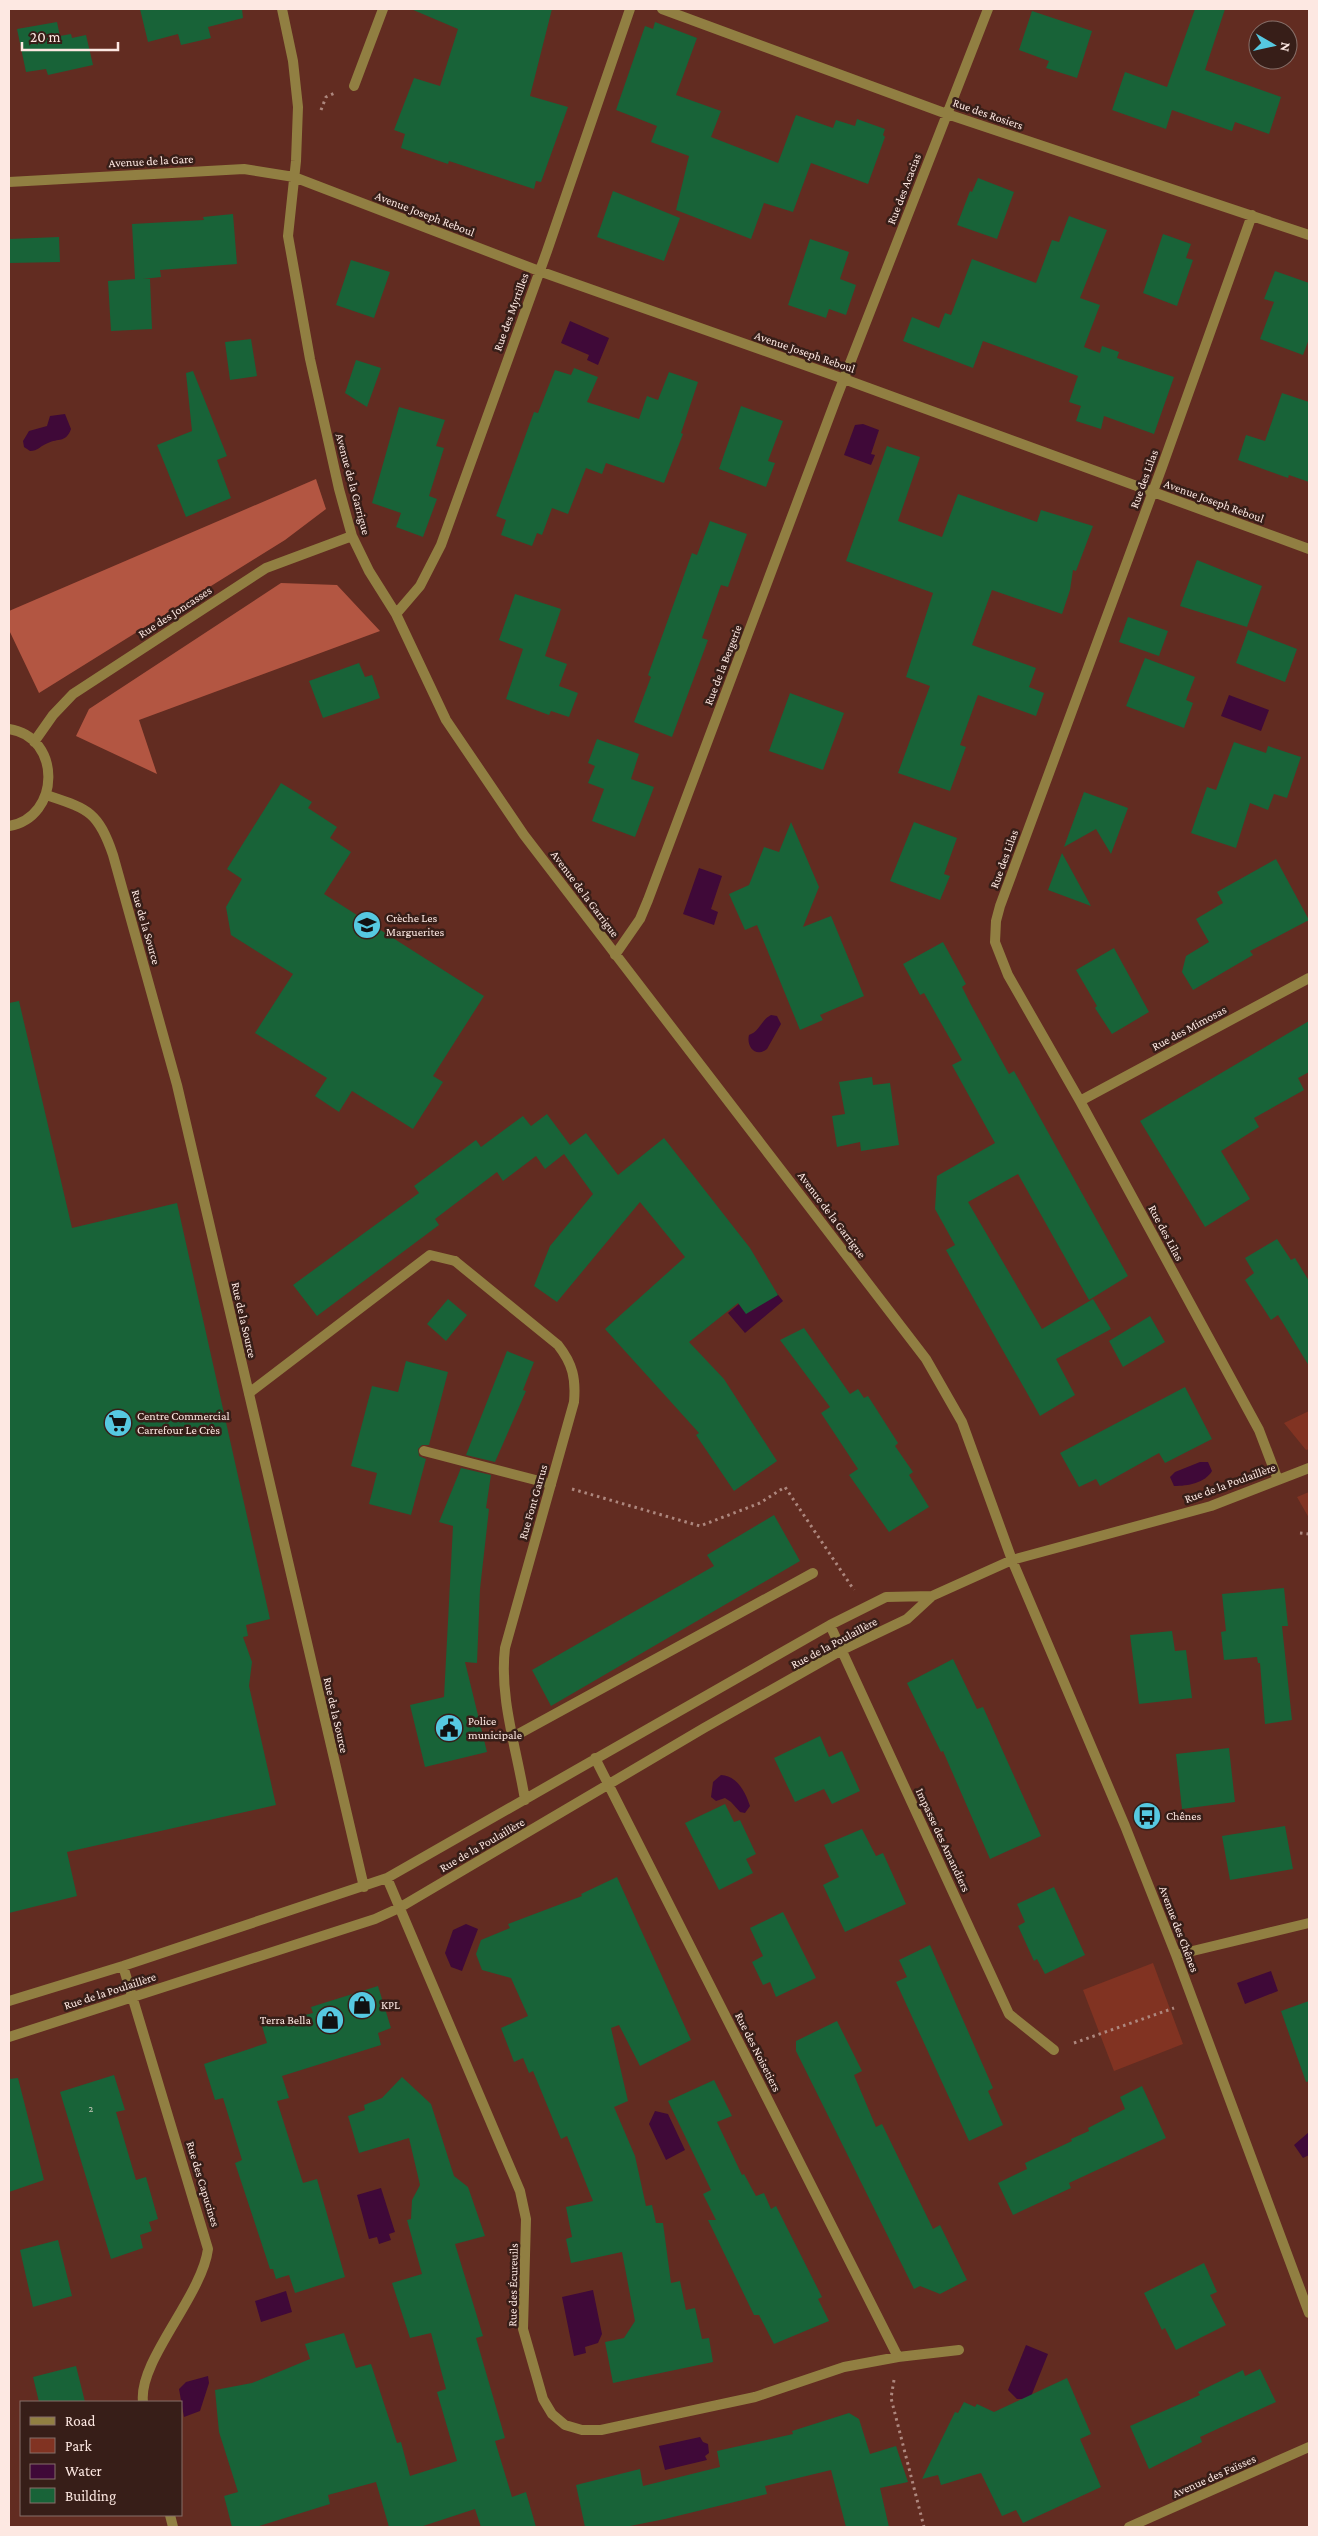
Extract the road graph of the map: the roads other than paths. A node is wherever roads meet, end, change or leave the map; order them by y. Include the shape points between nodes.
1 (282, 9) edge
2 (383, 9) edge
3 (630, 9) edge
4 (662, 9) edge
5 (988, 9) edge
6 (354, 86) dead end
7 (947, 114) junction
8 (294, 177) junction
9 (9, 182) edge
10 (1252, 215) junction
11 (1309, 235) edge
12 (539, 271) junction
13 (844, 379) junction
14 (1153, 492) junction
15 (352, 536) junction
16 (1309, 549) edge
17 (396, 614) junction
18 (9, 729) edge
19 (34, 742) junction
20 (46, 795) junction
21 (9, 826) edge
22 (615, 954) junction
23 (1309, 978) edge
24 (1080, 1101) junction
25 (249, 1393) junction
26 (424, 1451) dead end
27 (1309, 1468) edge
28 (1278, 1480) junction
29 (551, 1484) junction
30 (1012, 1560) junction
31 (813, 1573) dead end
32 (932, 1596) junction
33 (830, 1625) junction
34 (842, 1650) junction
35 (513, 1737) junction
36 (595, 1758) junction
37 (609, 1785) junction
38 (525, 1800) junction
39 (387, 1878) junction
40 (364, 1888) junction
41 (399, 1908) junction
42 (1309, 1923) edge
43 (1176, 1955) junction
44 (123, 1966) junction
45 (133, 1997) junction
46 (9, 2001) edge
47 (9, 2036) edge
48 (1054, 2050) road end
49 (1306, 2291) edge
50 (1309, 2313) edge
51 (959, 2350) dead end
52 (898, 2357) junction
53 (143, 2401) edge
54 (1309, 2447) edge
55 (1128, 2527) edge

1 - 8 street, Avenue de la Garrigue via 298,106
2 - 6 street
3 - 12 street, Rue des Myrtilles
4 - 7 street, Rue des Rosiers
5 - 7 street, Rue des Acacias
7 - 10 street, Rue des Rosiers
7 - 13 street, Rue des Acacias
8 - 9 street, Avenue de la Gare via 244,169
8 - 12 street, Avenue Joseph Reboul
8 - 15 street, Avenue de la Garrigue via 288,236 310,359 338,489
10 - 11 street, Rue des Rosiers
10 - 14 street, Rue des Lilas
12 - 13 street, Avenue Joseph Reboul
12 - 17 street, Rue des Myrtilles via 440,545 420,586
13 - 14 street, Avenue Joseph Reboul
13 - 22 street, Rue de la Bergerie via 642,913 628,939
14 - 16 street, Avenue Joseph Reboul
14 - 24 street, Rue des Lilas via 996,922 995,942 1002,962
15 - 17 street, Avenue de la Garrigue
15 - 19 street, Rue des Joncasses via 266,568 74,694
17 - 22 street, Avenue de la Garrigue via 446,720 524,836
18 - 19 street via 25,734
19 - 20 street via 48,766 50,781
20 - 21 street via 28,819
20 - 25 street, Rue de la Source via 79,806 94,816 104,830 177,1085
22 - 30 street, Avenue de la Garrigue via 926,1359 962,1422
23 - 24 street, Rue des Mimosas
24 - 28 street, Rue des Lilas via 1258,1430
25 - 29 street, Rue Font Garrus via 430,1254 455,1261 558,1346 574,1371 574,1402
25 - 40 street, Rue de la Source
26 - 29 street
27 - 28 street, Rue de la Poulaillère
28 - 30 street, Rue de la Poulaillère via 1211,1506
29 - 35 street, Rue Font Garrus via 505,1648 504,1680
30 - 32 street, Rue de la Poulaillère
30 - 43 street, Avenue des Chênes via 1112,1794
31 - 35 street
32 - 33 street, Rue de la Poulaillère via 886,1597
32 - 34 street, Rue de la Poulaillère via 907,1619
33 - 34 street, Impasse des Amandiers
33 - 36 street, Rue de la Poulaillère
34 - 37 street, Rue de la Poulaillère
34 - 48 street, Impasse des Amandiers via 1010,2014
35 - 38 street, Rue Font Garrus
36 - 37 street, Rue des Noisetiers
36 - 38 street, Rue de la Poulaillère
37 - 41 street, Rue de la Poulaillère
37 - 52 street, Rue des Noisetiers
38 - 39 street, Rue de la Poulaillère
39 - 40 street, Rue de la Poulaillère
39 - 41 street, Rue des Écureuils
40 - 44 street, Rue de la Poulaillère
41 - 45 street, Rue de la Poulaillère via 375,1919
41 - 52 street, Rue des Écureuils via 520,2191 526,2219 523,2329 543,2399 552,2414 565,2425 582,2430 601,2430 755,2397 844,2367
42 - 43 street
43 - 49 street, Avenue des Chênes
44 - 45 street, Rue des Capucines
44 - 46 street, Rue de la Poulaillère
45 - 47 street, Rue de la Poulaillère
45 - 53 street, Rue des Capucines via 208,2249 203,2272 144,2381
49 - 50 street, Avenue des Chênes
51 - 52 street, Rue des Écureuils
54 - 55 street, Avenue des Faïsses

